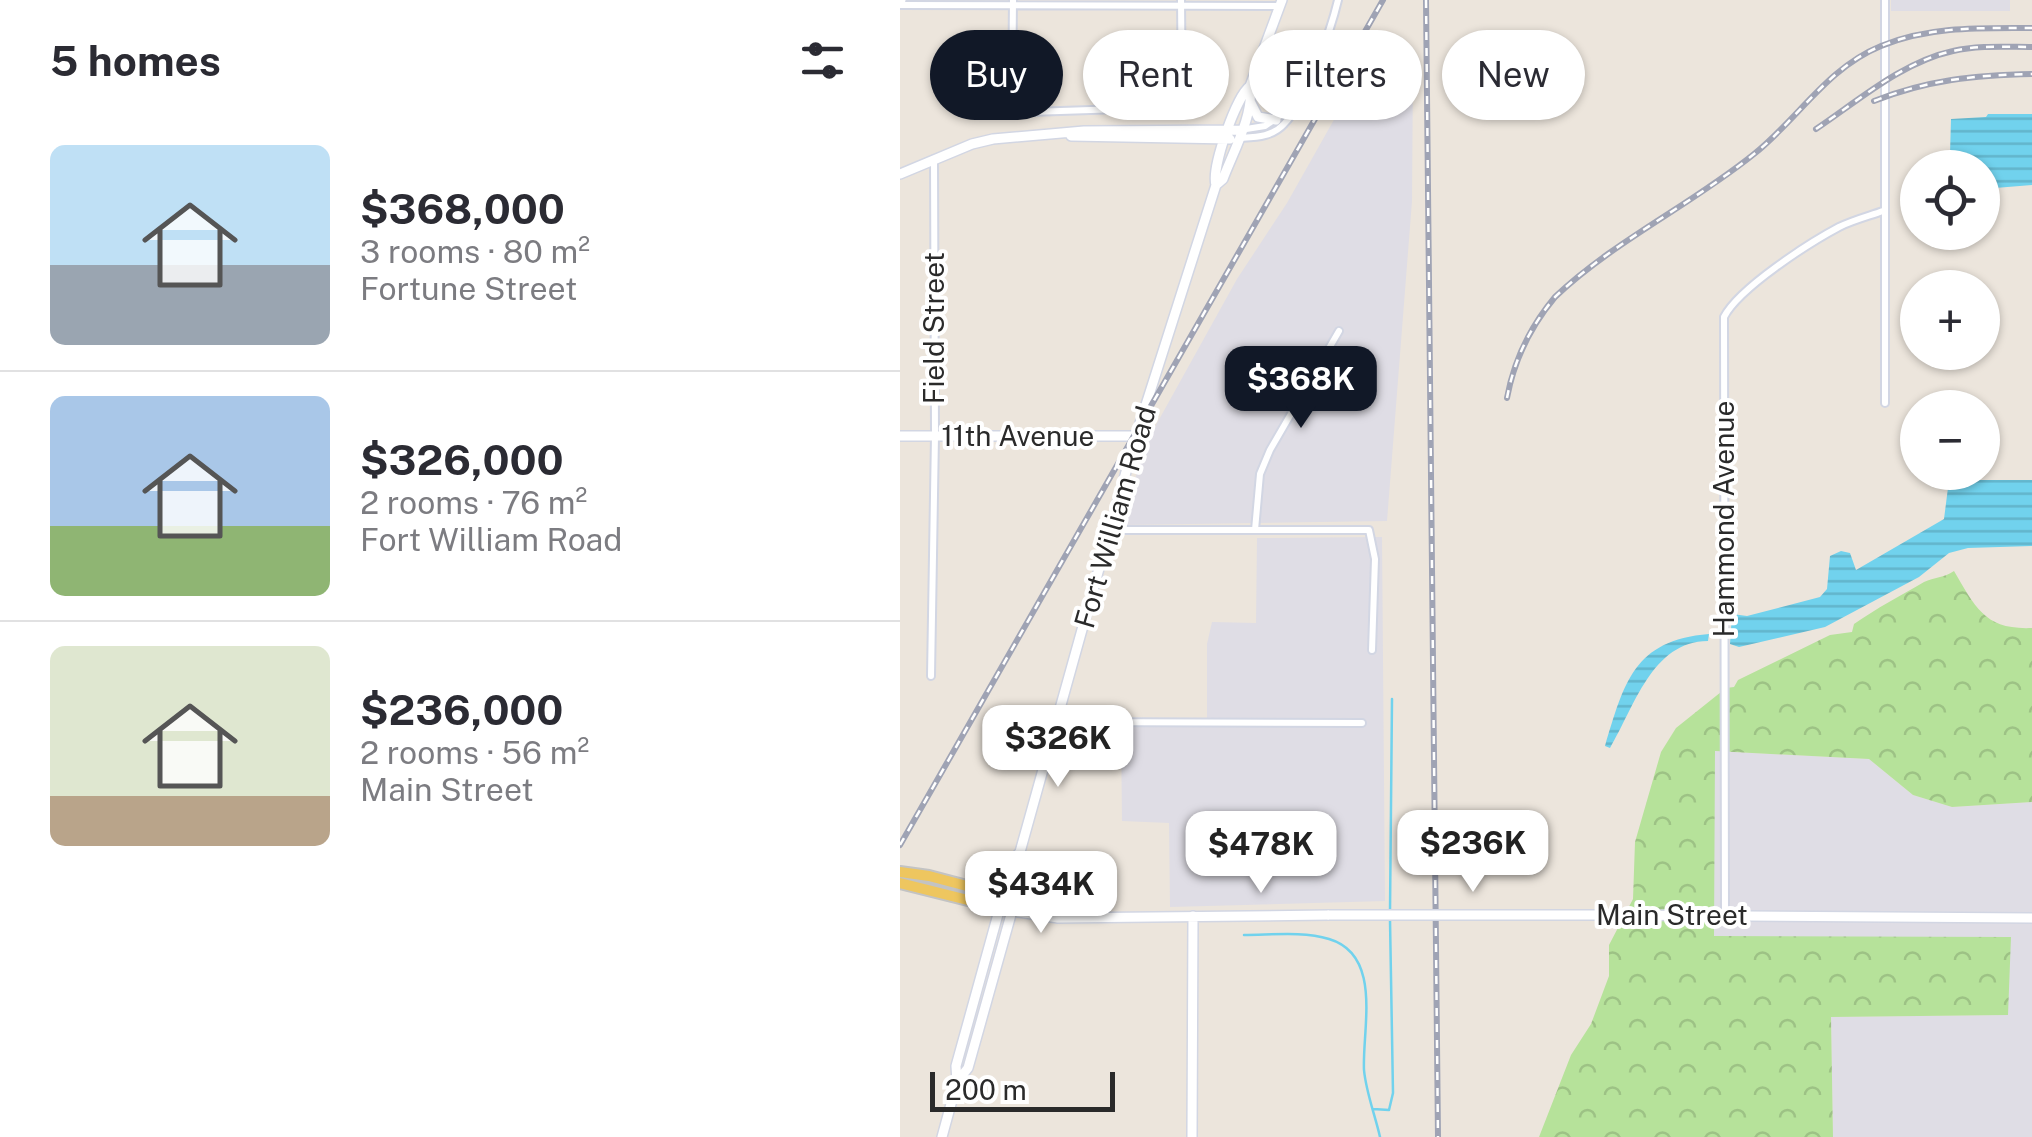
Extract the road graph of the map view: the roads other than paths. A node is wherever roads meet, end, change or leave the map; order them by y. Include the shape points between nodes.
1 (1338, 0) edge
2 (1885, 0) edge
3 (900, 2) edge
4 (1013, 2) edge
5 (1182, 3) edge
6 (1280, 3) edge
7 (1270, 30) edge
8 (1328, 30) edge
9 (1249, 87) edge
10 (1249, 103) edge
11 (1276, 120) edge
12 (1288, 120) edge
13 (1227, 134) junction
14 (1239, 134) junction
15 (934, 159) junction
16 (900, 174) edge
17 (1216, 185) junction
18 (1883, 210) junction
19 (1339, 331) dead end
20 (1885, 403) dead end
21 (935, 435) junction
22 (900, 436) edge
23 (1136, 436) junction
24 (1111, 530) junction
25 (1255, 530) junction
26 (1372, 650) dead end
27 (930, 676) dead end
28 (1059, 718) junction
29 (1362, 723) dead end
30 (900, 872) edge
31 (900, 882) edge
32 (1010, 902) junction
33 (999, 908) junction
34 (1725, 915) junction
35 (1192, 916) junction
36 (2032, 918) edge
37 (957, 1082) junction
38 (942, 1137) edge
39 (1192, 1137) edge

1 - 8 street
2 - 18 street
3 - 4 street
4 - 5 street
4 - 5 street via 1014,106 1021,112 1182,107
5 - 6 street
6 - 7 main road, Fort William Road
9 - 13 main road, Fort William Road
10 - 14 main road, Fort William Road
11 - 14 street
12 - 14 street via 1264,136
13 - 14 main road
13 - 15 main road via 1084,131 982,140
13 - 17 main road, Fort William Road
14 - 17 main road, Fort William Road
15 - 16 main road
15 - 21 street, Field Street
17 - 23 main road, Fort William Road
18 - 20 street
18 - 34 street, Hammond Avenue via 1802,248 1734,300 1724,318
19 - 25 street via 1260,474
21 - 22 main road, 11th Avenue
21 - 23 main road, 11th Avenue
21 - 27 street, Field Street
23 - 24 main road, Fort William Road
24 - 25 street
24 - 28 main road, Fort William Road
25 - 26 street via 1369,530 1375,558
28 - 29 street
28 - 32 main road, Fort William Road
30 - 32 main road
31 - 33 main road
32 - 33 main road
32 - 35 main road, Main Street via 1058,918
32 - 37 main road, Fort William Road via 968,1068
33 - 37 main road, Fort William Road
34 - 35 main road, Main Street, bridge
34 - 36 main road, Main Street
35 - 39 main road
37 - 38 main road, Fort William Road

